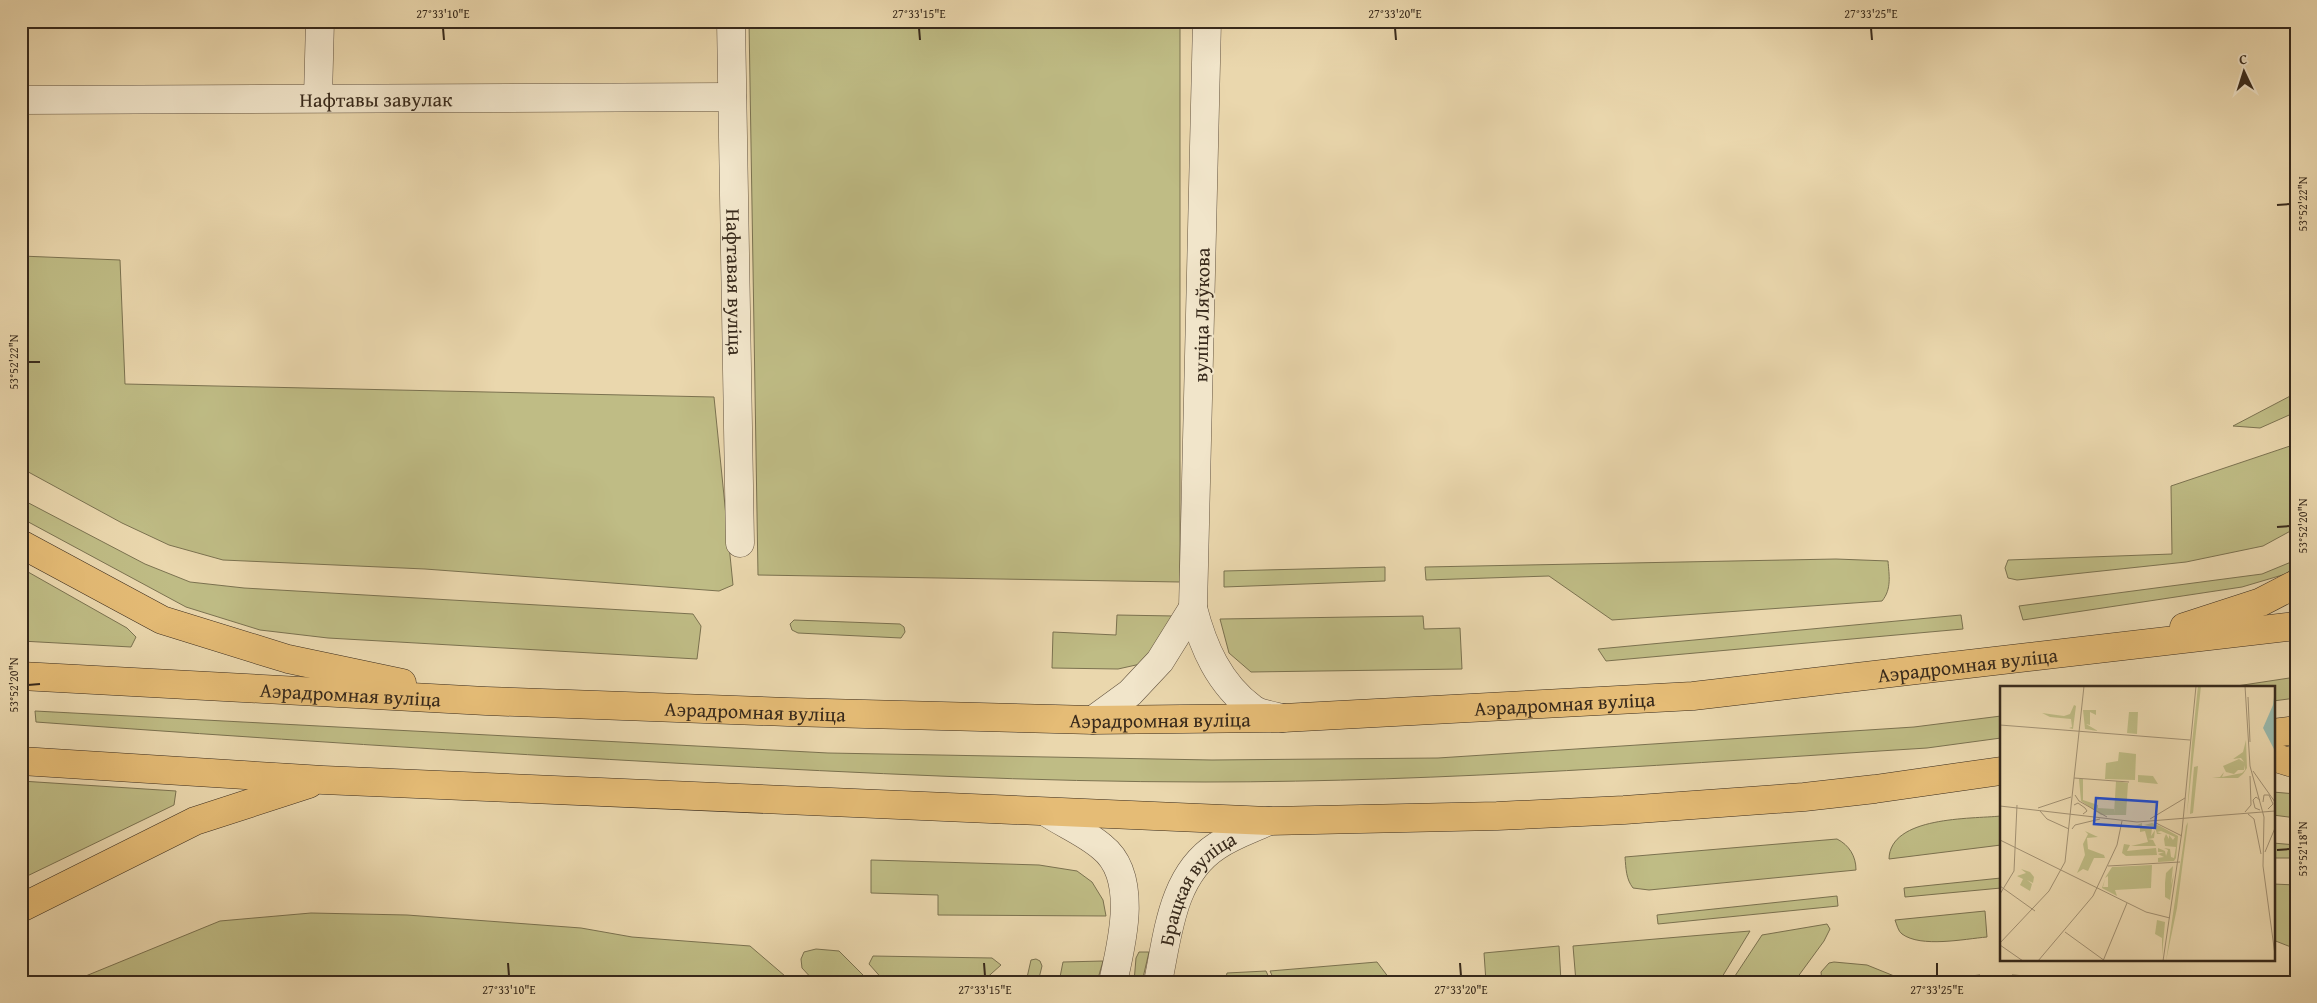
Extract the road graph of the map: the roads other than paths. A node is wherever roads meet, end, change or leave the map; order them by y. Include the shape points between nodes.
1 (320, 21) edge
2 (731, 21) edge
3 (1207, 21) edge
4 (318, 97) junction
5 (732, 97) junction
6 (21, 100) edge
7 (740, 543) dead end
8 (21, 544) edge
9 (2296, 584) edge
10 (1193, 608) junction
11 (2296, 626) edge
12 (2128, 645) junction
13 (21, 676) edge
14 (486, 701) junction
15 (1283, 718) junction
16 (1093, 720) junction
17 (2296, 730) edge
18 (2274, 733) edge
19 (2274, 758) edge
20 (21, 761) edge
21 (2296, 764) edge
22 (2000, 771) edge
23 (324, 780) junction
24 (1046, 812) junction
25 (1269, 821) junction
26 (21, 908) edge
27 (1113, 982) edge
28 (1158, 982) edge

1 - 4 street
2 - 5 street, Нафтавая вуліца
3 - 10 street, вуліца Ляўкова
4 - 5 street, Нафтавы завулак
4 - 6 street, Нафтавы завулак
5 - 7 street, Нафтавая вуліца
8 - 14 main road via 162,620 288,659
9 - 12 main road via 2261,602
10 - 15 street, вуліца Ляўкова via 1212,663 1232,689 1254,710
10 - 16 street via 1160,661 1130,693
11 - 12 main road, Аэрадромная вуліца
12 - 15 main road, Аэрадромная вуліца via 1693,696
13 - 14 main road, Аэрадромная вуліца
14 - 16 main road, Аэрадромная вуліца
15 - 16 main road, Аэрадромная вуліца
17 - 18 main road
19 - 21 main road
20 - 23 main road
22 - 25 main road via 1813,796 1634,809
23 - 24 main road
23 - 26 main road via 195,821
24 - 25 main road
24 - 27 street via 1103,847 1117,866 1125,890 1121,944
25 - 28 street, Брацкая вуліца via 1217,846 1193,869 1179,892

